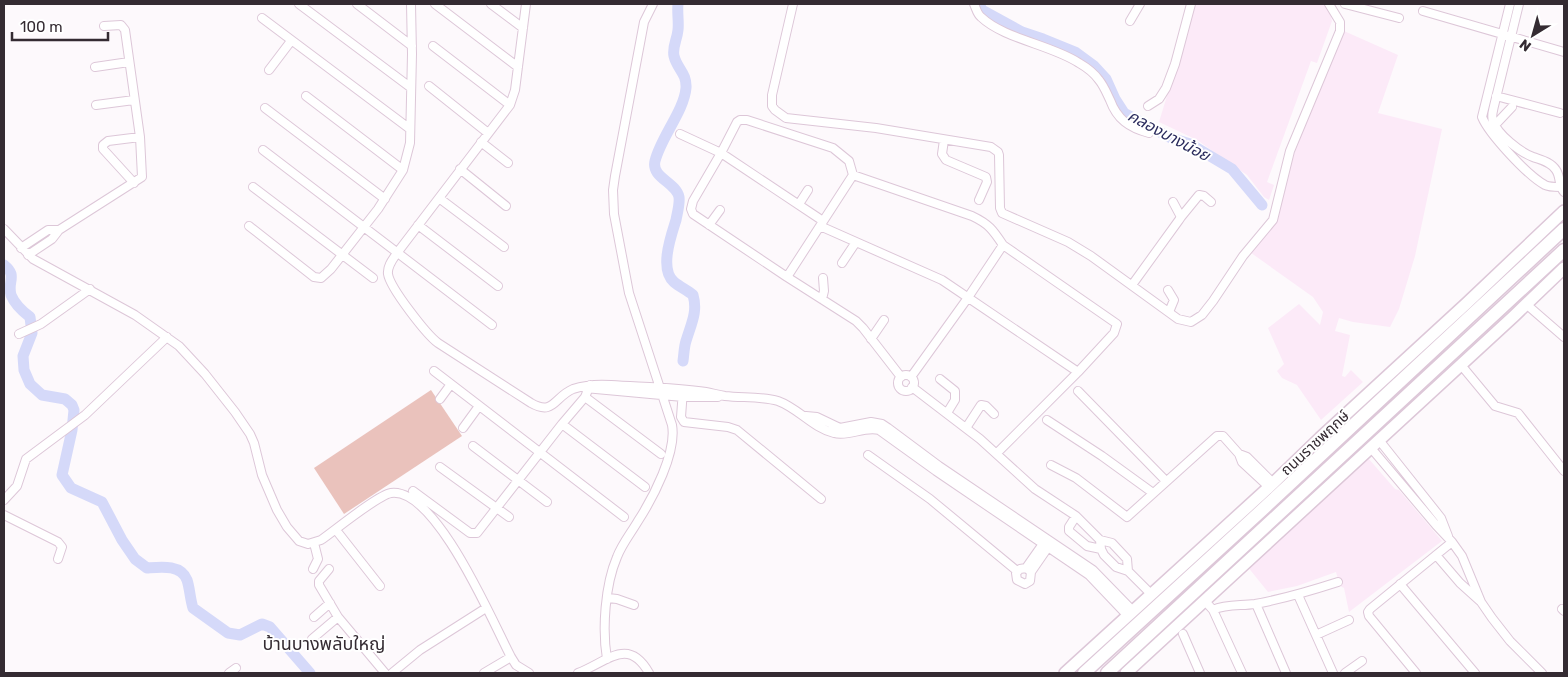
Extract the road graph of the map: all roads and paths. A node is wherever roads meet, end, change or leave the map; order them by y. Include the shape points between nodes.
1 (300, 4) edge
2 (357, 4) edge
3 (410, 4) edge
4 (435, 4) edge
5 (491, 4) edge
6 (526, 4) edge
7 (653, 4) edge
8 (793, 4) edge
9 (974, 4) edge
10 (1140, 4) edge
11 (1192, 4) edge
12 (1329, 4) edge
13 (1344, 4) edge
14 (1510, 4) edge
15 (1519, 4) edge
16 (1423, 11) dead end
17 (262, 18) dead end
18 (1399, 18) dead end
19 (1130, 21) dead end
20 (104, 26) dead end
21 (524, 28) junction
22 (1503, 36) junction
23 (1512, 38) junction
24 (291, 40) junction
25 (412, 46) junction
26 (433, 46) dead end
27 (1564, 52) edge
28 (129, 62) junction
29 (95, 67) dead end
30 (518, 67) junction
31 (269, 70) dead end
32 (428, 86) dead end
33 (410, 87) junction
34 (306, 96) dead end
35 (1486, 97) junction
36 (1496, 98) junction
37 (134, 100) junction
38 (96, 105) dead end
39 (510, 105) junction
40 (1148, 106) dead end
41 (1512, 107) dead end
42 (265, 108) dead end
43 (1560, 113) dead end
44 (1495, 125) junction
45 (410, 129) junction
46 (488, 133) junction
47 (1149, 133) dead end
48 (680, 134) dead end
49 (140, 136) junction
50 (944, 140) junction
51 (481, 142) junction
52 (263, 150) dead end
53 (721, 153) junction
54 (508, 164) dead end
55 (403, 170) junction
56 (460, 170) junction
57 (853, 175) junction
58 (134, 182) junction
59 (253, 187) dead end
60 (808, 190) dead end
61 (1562, 190) edge
62 (439, 198) junction
63 (385, 199) junction
64 (979, 200) dead end
65 (1173, 202) dead end
66 (1211, 202) dead end
67 (799, 204) junction
68 (506, 206) dead end
69 (720, 210) dead end
70 (1564, 211) edge
71 (1181, 217) junction
72 (822, 224) junction
73 (418, 225) junction
74 (709, 225) junction
75 (249, 226) dead end
76 (363, 227) junction
77 (4, 229) edge
78 (1564, 229) edge
79 (60, 230) junction
80 (856, 242) junction
81 (1003, 245) junction
82 (504, 247) dead end
83 (21, 248) junction
84 (1564, 250) edge
85 (397, 253) junction
86 (342, 254) junction
87 (31, 257) junction
88 (842, 263) dead end
89 (1564, 268) edge
90 (787, 277) junction
91 (373, 278) dead end
92 (823, 278) dead end
93 (1132, 285) junction
94 (498, 286) dead end
95 (90, 289) junction
96 (1168, 290) dead end
97 (967, 298) junction
98 (822, 299) junction
99 (1526, 304) junction
100 (1169, 312) junction
101 (884, 320) dead end
102 (492, 325) dead end
103 (19, 334) dead end
104 (167, 337) junction
105 (1564, 337) edge
106 (871, 338) junction
107 (1461, 365) junction
108 (434, 371) dead end
109 (1078, 372) junction
110 (901, 377) junction
111 (911, 377) junction
112 (940, 379) dead end
113 (451, 384) junction
114 (912, 387) junction
115 (660, 389) junction
116 (587, 390) junction
117 (1078, 391) dead end
118 (683, 394) junction
119 (440, 399) dead end
120 (479, 406) junction
121 (947, 413) junction
122 (994, 414) dead end
123 (1047, 420) dead end
124 (562, 424) junction
125 (463, 428) dead end
126 (966, 428) junction
127 (1332, 445) junction
128 (473, 446) dead end
129 (1375, 447) junction
130 (540, 452) junction
131 (661, 454) dead end
132 (997, 454) junction
133 (868, 455) dead end
134 (1051, 465) dead end
135 (440, 467) dead end
136 (1564, 471) edge
137 (518, 480) junction
138 (1166, 480) junction
139 (1411, 480) junction
140 (1270, 486) junction
141 (1402, 486) junction
142 (645, 487) dead end
143 (413, 491) dead end
144 (1153, 493) junction
145 (821, 499) dead end
146 (4, 500) edge
147 (547, 502) dead end
148 (497, 508) junction
149 (4, 515) edge
150 (1076, 516) junction
151 (509, 517) dead end
152 (624, 517) dead end
153 (336, 530) junction
154 (1450, 539) junction
155 (1100, 540) junction
156 (1047, 543) junction
157 (314, 544) junction
158 (1101, 549) junction
159 (1436, 554) junction
160 (58, 559) dead end
161 (313, 569) dead end
162 (329, 569) dead end
163 (1028, 570) junction
164 (1017, 571) junction
165 (1128, 572) junction
166 (1338, 582) dead end
167 (1400, 584) junction
168 (380, 586) dead end
169 (1151, 594) junction
170 (1298, 595) junction
171 (608, 598) junction
172 (1204, 601) junction
173 (1481, 602) junction
174 (330, 603) junction
175 (1256, 604) junction
176 (634, 605) dead end
177 (486, 608) junction
178 (1215, 610) junction
179 (1130, 613) junction
180 (338, 616) junction
181 (314, 617) dead end
182 (1349, 620) dead end
183 (1183, 634) dead end
184 (1316, 635) junction
185 (312, 639) dead end
186 (511, 657) junction
187 (607, 659) junction
188 (1362, 660) dead end
189 (385, 673) edge
190 (392, 673) edge
191 (484, 673) edge
192 (529, 673) edge
193 (578, 673) edge
194 (648, 673) edge
195 (1065, 673) edge
196 (1084, 673) edge
197 (1106, 673) edge
198 (1126, 673) edge
199 (1200, 673) edge
200 (1242, 673) edge
201 (1286, 673) edge
202 (1333, 673) edge
203 (1345, 673) edge
204 (1416, 673) edge
205 (1475, 673) edge
206 (1542, 673) edge

1 - 33 street
2 - 25 street
3 - 25 street
4 - 30 street
5 - 21 street
6 - 21 street
7 - 115 street via 644,22 613,190 617,234 629,293
8 - 50 street via 772,95 772,106 777,113 792,119 876,128
9 - 47 street via 979,15 991,24 1073,59 1092,72 1100,80 1119,117 1128,126
10 - 19 street
11 - 40 street via 1166,88 1159,99
12 - 100 street via 1340,22 1340,31 1290,151 1273,220 1198,319 1182,321
13 - 18 street
14 - 22 street
15 - 23 street
16 - 22 street
17 - 24 street
20 - 28 street via 124,27
21 - 30 street
22 - 23 street
22 - 35 street
23 - 27 street
23 - 36 street
24 - 31 street
24 - 45 street
25 - 33 street
26 - 39 street
28 - 29 street
28 - 37 street
30 - 39 street via 516,90
32 - 46 street
33 - 45 street
34 - 55 street
35 - 36 street
35 - 61 street via 1482,117 1490,132 1534,177 1546,186
36 - 43 street
36 - 44 street via 1492,118
37 - 38 street
37 - 49 street
39 - 46 street
41 - 44 street
42 - 63 street
44 - 61 street via 1512,144 1532,157 1544,160 1556,170
45 - 55 street
46 - 51 street
48 - 53 street
49 - 58 street via 143,172 140,180
49 - 58 street via 103,145
50 - 64 street via 942,154 946,160 986,177
50 - 93 street via 995,149 999,155 1002,213 1068,242
51 - 54 street
51 - 56 street
52 - 76 street
53 - 57 street via 737,122 747,120 833,148 849,161
53 - 67 street
53 - 74 street via 691,204 693,214
55 - 63 street
56 - 62 street
56 - 68 street
57 - 72 street
57 - 81 street via 972,216 990,226
58 - 79 street
59 - 86 street
60 - 67 street
62 - 73 street
62 - 82 street
63 - 76 street
65 - 71 street
66 - 71 street via 1199,195
67 - 72 street
69 - 74 street
70 - 140 main road, ถนนราชพฤกษ์
71 - 93 street
72 - 80 street
72 - 90 street
73 - 85 street
73 - 94 street
74 - 90 street
75 - 86 street via 314,277 324,276
76 - 85 street
76 - 86 street
77 - 83 street
78 - 127 main road, ถนนราชพฤกษ์
79 - 83 street via 48,230
79 - 87 street
80 - 88 street
80 - 97 street via 942,280
81 - 97 street
81 - 109 street via 1117,324 1114,334
83 - 87 street
84 - 197 main road, ถนนราชพฤกษ์
85 - 102 street
85 - 116 street via 388,274 396,290 438,343 538,407 550,407 572,390
86 - 91 street
87 - 95 street
89 - 99 main road
90 - 98 street
92 - 98 street
93 - 100 street
95 - 103 street via 41,324
95 - 104 street
96 - 100 street via 1174,300
97 - 109 street
97 - 111 street
98 - 106 street via 856,321
99 - 105 street
99 - 107 main road
101 - 106 street
104 - 146 street via 85,415 26,459 17,486
104 - 157 street via 205,374 250,434 262,475 287,527 299,541
106 - 110 street
107 - 129 main road
107 - 136 street via 1495,406 1518,413
108 - 113 street
109 - 132 street
110 - 111 street
110 - 114 street via 898,384 901,389 906,391
111 - 114 street via 914,380
112 - 121 street via 955,391
113 - 119 street
113 - 120 street
114 - 121 street
115 - 116 street
115 - 118 street
115 - 171 street via 672,425 672,447 648,504 616,558
116 - 124 street
116 - 131 street
117 - 138 street
118 - 145 street via 681,417 684,422 728,426 737,430
118 - 156 street via 778,401 834,433 860,428 884,433
120 - 125 street
120 - 130 street
121 - 126 street
122 - 126 street via 981,405
123 - 144 street
124 - 130 street
124 - 142 street
126 - 132 street
127 - 140 main road
127 - 196 main road, ถนนราชพฤกษ์
128 - 137 street
129 - 139 street
129 - 141 street
129 - 172 main road
130 - 137 street
130 - 152 street
132 - 150 street via 1036,489
133 - 164 street via 930,499
134 - 144 street via 1076,478 1127,517
135 - 148 street
137 - 147 street
137 - 148 street
138 - 140 street via 1217,436 1223,436 1242,462
138 - 144 street
139 - 141 street
139 - 154 street via 1441,518
140 - 169 main road, ถนนราชพฤกษ์
141 - 154 street
143 - 148 street via 474,533 480,531
148 - 151 street
149 - 160 street via 58,542 62,548
150 - 155 street
150 - 158 street via 1069,531 1087,546
153 - 157 street
153 - 168 street
153 - 177 street via 385,495 393,493 405,497 429,514 446,534
154 - 159 street
154 - 173 street via 1462,556
155 - 158 street
155 - 165 street via 1112,543 1127,559
156 - 163 street
156 - 179 street via 1091,573
157 - 161 street via 318,559
158 - 165 street via 1116,567
159 - 167 street
159 - 173 street
162 - 174 street via 318,583
163 - 164 street via 1020,568
163 - 164 street via 1030,581 1022,583 1017,580
165 - 169 street
166 - 170 street
167 - 204 street via 1368,614
167 - 205 street
169 - 179 main road, ถนนราชพฤกษ์
170 - 175 street
170 - 184 street
171 - 176 street
171 - 187 street
172 - 178 street
172 - 198 main road
173 - 206 street via 1510,641
174 - 180 street
174 - 181 street
175 - 178 street via 1220,606
175 - 201 street
177 - 186 street
177 - 190 street via 428,645
178 - 200 street
179 - 195 main road, ถนนราชพฤกษ์
180 - 185 street
180 - 189 street
182 - 184 street
183 - 199 street
184 - 202 street
186 - 191 street
186 - 192 street via 516,665
187 - 193 street
187 - 194 street via 629,653 639,659
188 - 203 street

